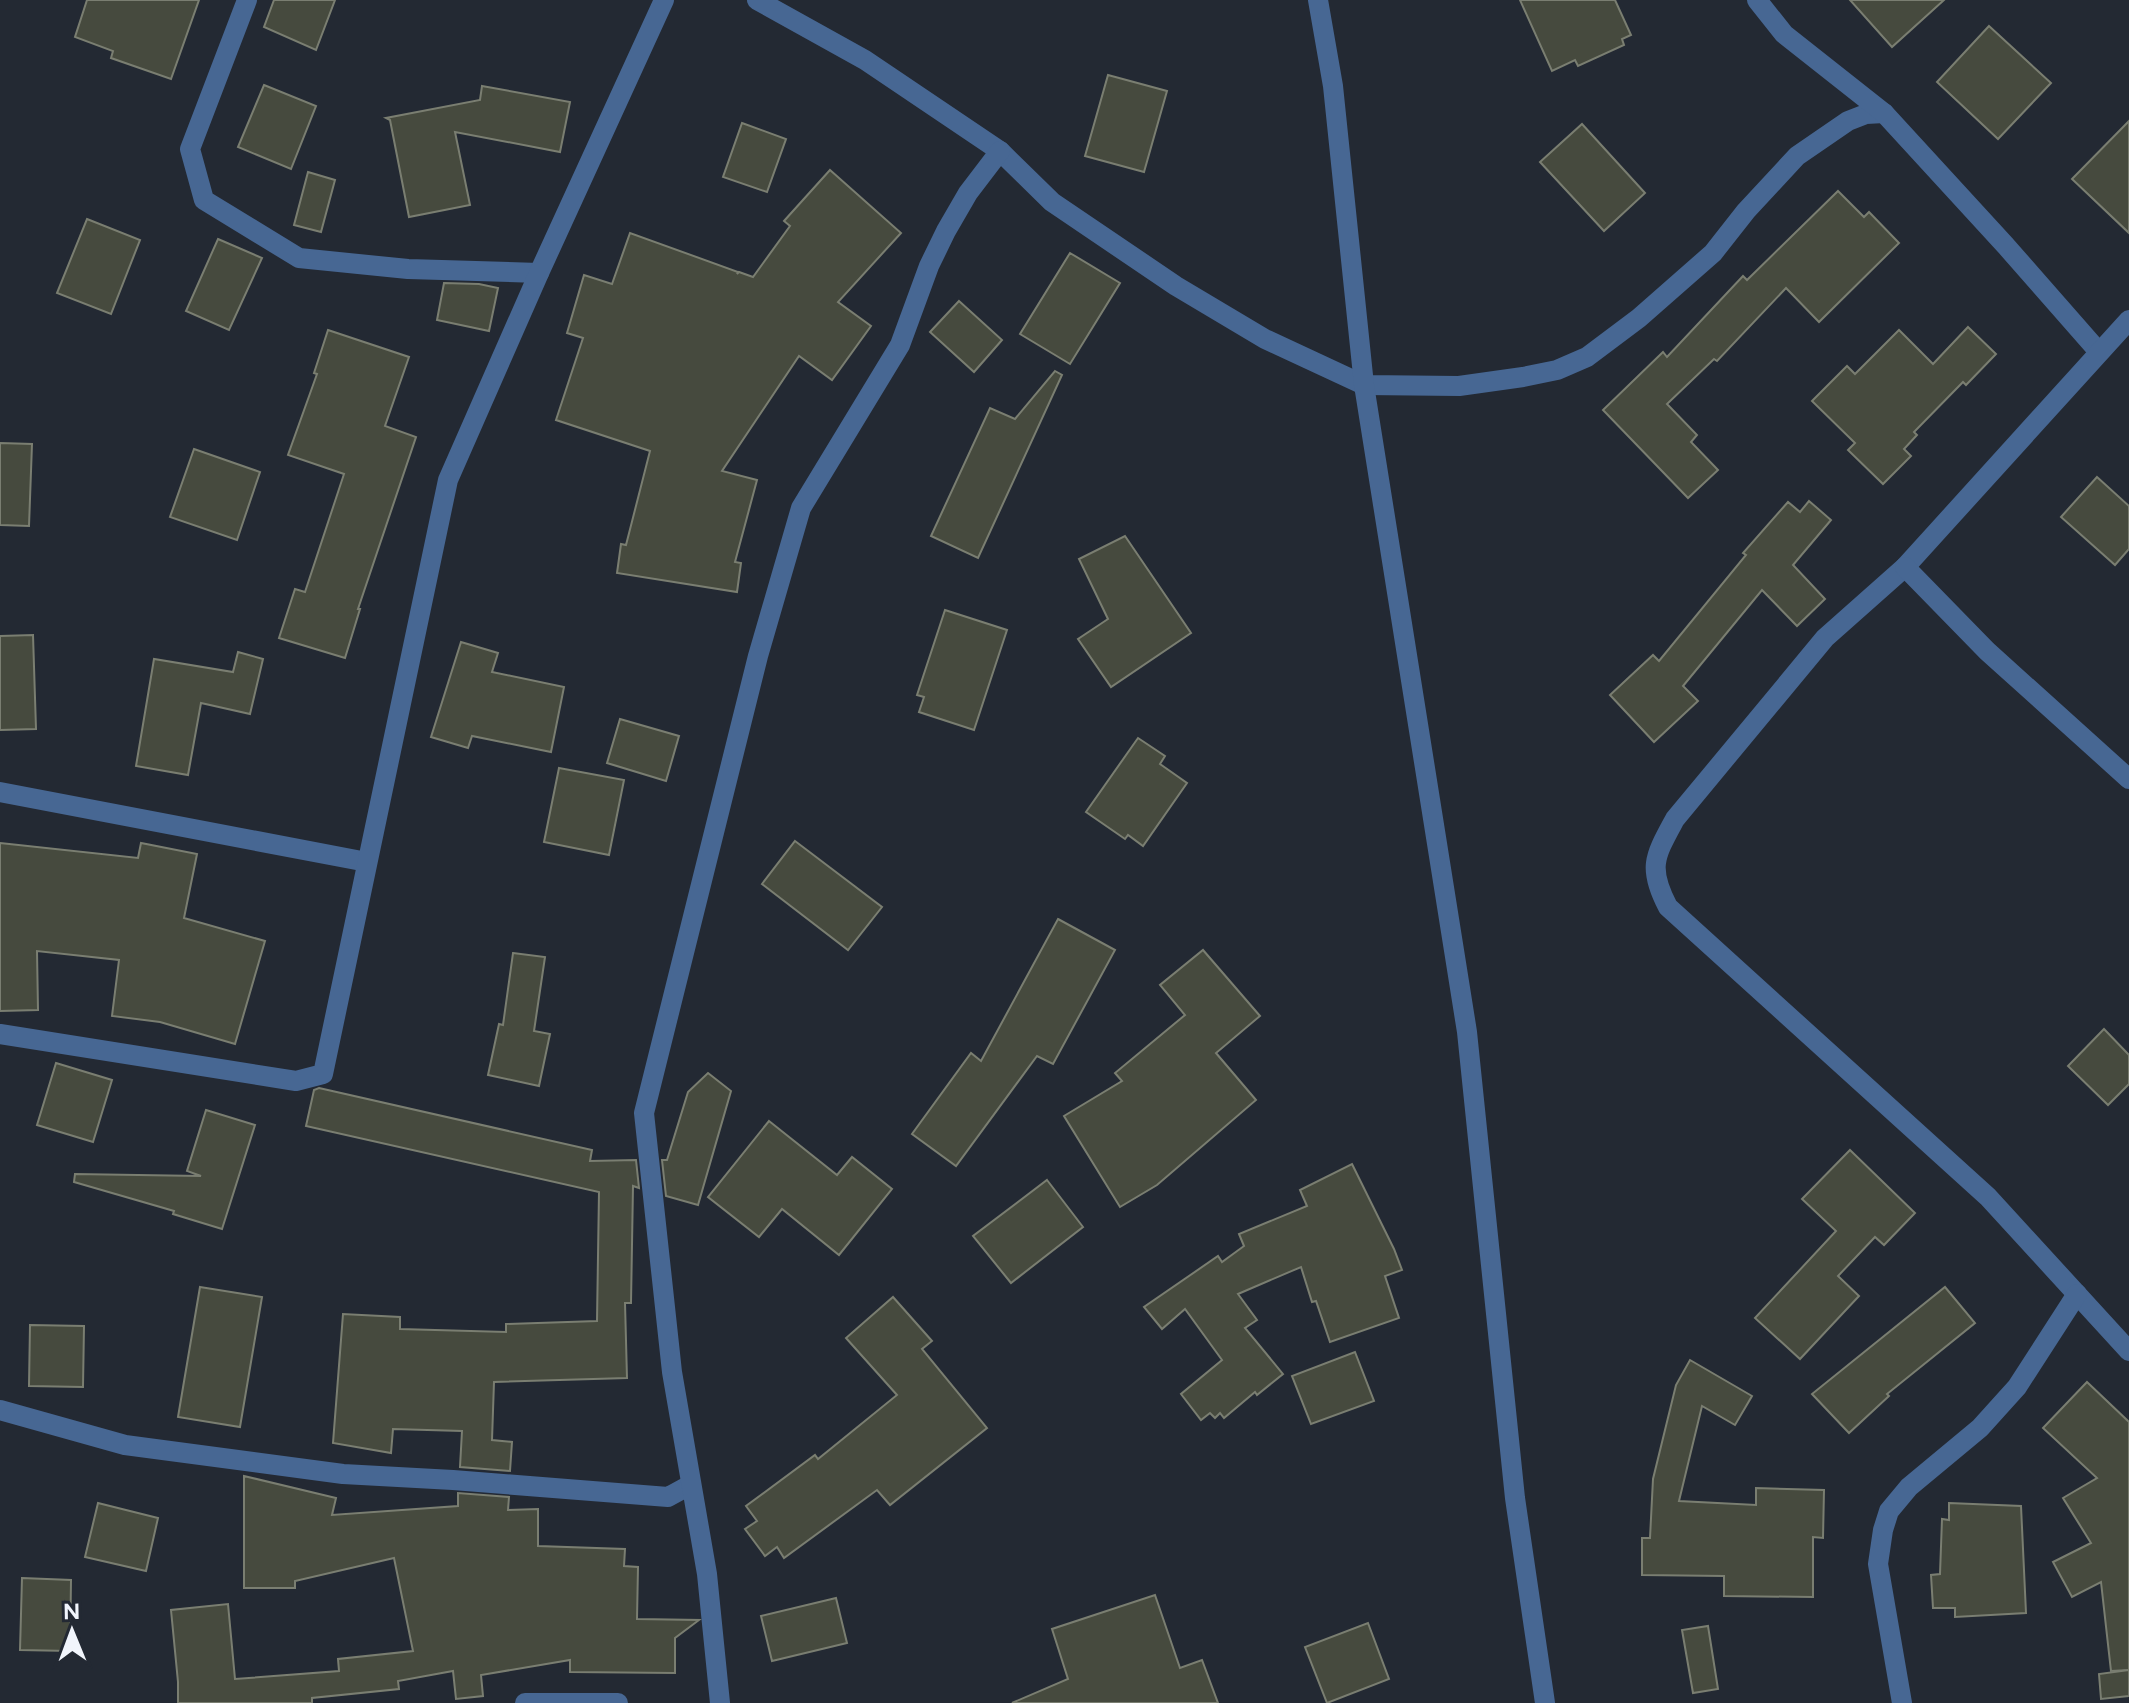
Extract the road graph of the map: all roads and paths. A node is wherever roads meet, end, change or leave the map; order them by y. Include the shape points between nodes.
1 (247, 0) edge
2 (664, 0) edge
3 (757, 0) edge
4 (1318, 0) edge
5 (1757, 0) edge
6 (1884, 113) junction
7 (1000, 151) junction
8 (539, 273) junction
9 (2129, 320) edge
10 (2099, 352) junction
11 (1364, 385) junction
12 (1905, 567) junction
13 (2129, 779) edge
14 (0, 792) edge
15 (367, 862) junction
16 (0, 1034) edge
17 (2077, 1294) junction
18 (2129, 1351) edge
19 (0, 1410) edge
20 (690, 1485) junction
21 (525, 1703) edge
22 (618, 1703) edge
23 (720, 1703) edge
24 (1545, 1703) edge
25 (1902, 1703) edge

1 - 8 street via 190,149 204,200 299,258 408,269
2 - 8 street
3 - 7 street via 865,60
4 - 11 street via 1333,86
5 - 6 street via 1784,34
6 - 10 street
6 - 11 street via 1848,121 1797,156 1713,253 1587,357 1557,370 1459,386
7 - 11 street via 1052,202 1176,286 1265,339
7 - 20 street via 946,231 900,345 801,508 754,671 644,1113
8 - 15 street via 448,480
9 - 10 street
10 - 12 street
11 - 24 street via 1467,1032 1515,1498
12 - 13 street via 1987,651
12 - 17 street via 1825,638 1675,819 1657,852 1657,888 1668,907 1988,1197
14 - 15 street
15 - 16 street via 323,1074 296,1081
17 - 18 street
17 - 25 street via 2017,1387 1889,1511 1878,1564
19 - 20 street via 125,1445 343,1474 668,1497
20 - 23 street via 707,1574
21 - 22 street

